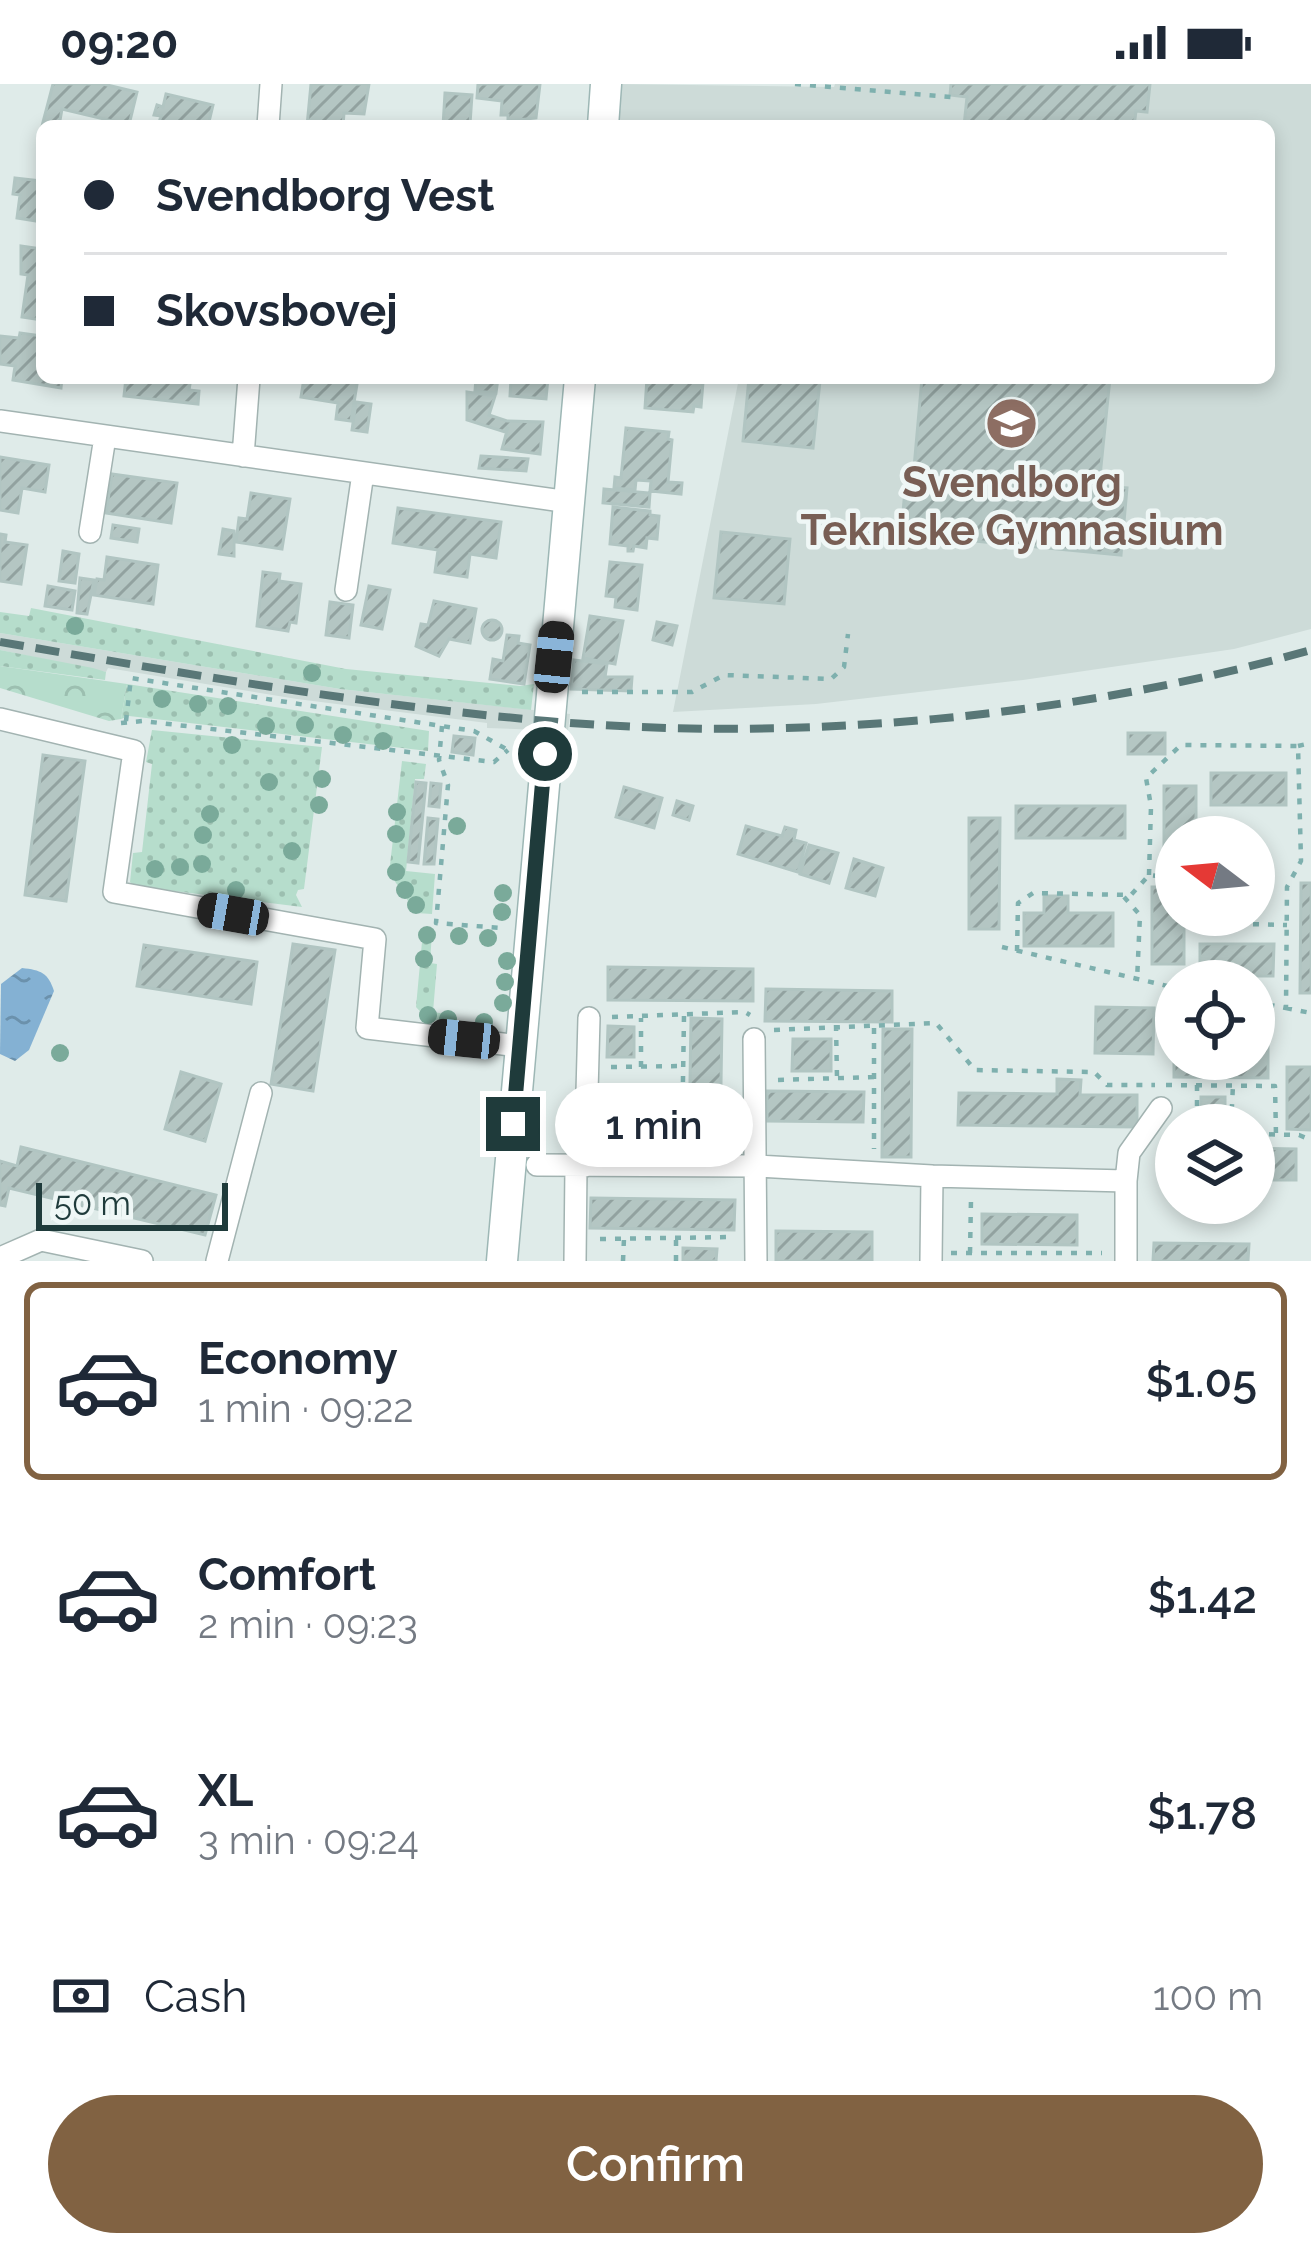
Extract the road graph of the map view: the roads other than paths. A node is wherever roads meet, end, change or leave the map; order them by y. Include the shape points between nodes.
1 (271, 84) edge
2 (606, 84) edge
3 (268, 120) edge
4 (603, 120) edge
5 (249, 384) edge
6 (579, 384) edge
7 (0, 422) edge
8 (105, 437) junction
9 (243, 456) junction
10 (363, 473) junction
11 (569, 502) junction
12 (90, 532) dead end
13 (346, 590) dead end
14 (0, 719) edge
15 (589, 1018) road end
16 (761, 1030) road end
17 (519, 1046) junction
18 (261, 1094) dead end
19 (1155, 1116) edge
20 (537, 1165) dead end
21 (581, 1166) junction
22 (756, 1166) junction
23 (932, 1176) junction
24 (1126, 1181) junction
25 (575, 1250) edge
26 (62, 1253) edge
27 (500, 1256) edge
28 (931, 1257) edge
29 (1126, 1257) edge
30 (0, 1258) edge
31 (142, 1261) edge
32 (217, 1261) edge
33 (756, 1261) edge

1 - 3 street
2 - 4 street
5 - 9 street
6 - 11 street
7 - 8 street
8 - 9 street
8 - 12 street
9 - 10 street
10 - 11 street
10 - 13 street
11 - 17 street
14 - 17 street via 134,752 114,892 375,939 367,1028
15 - 21 street
16 - 22 street
17 - 27 street
18 - 32 street
19 - 24 street via 1130,1153
20 - 21 street
21 - 22 street
21 - 25 street
22 - 23 street
22 - 33 street
23 - 24 street
23 - 28 street
24 - 29 street
26 - 30 street via 41,1240
26 - 31 street

